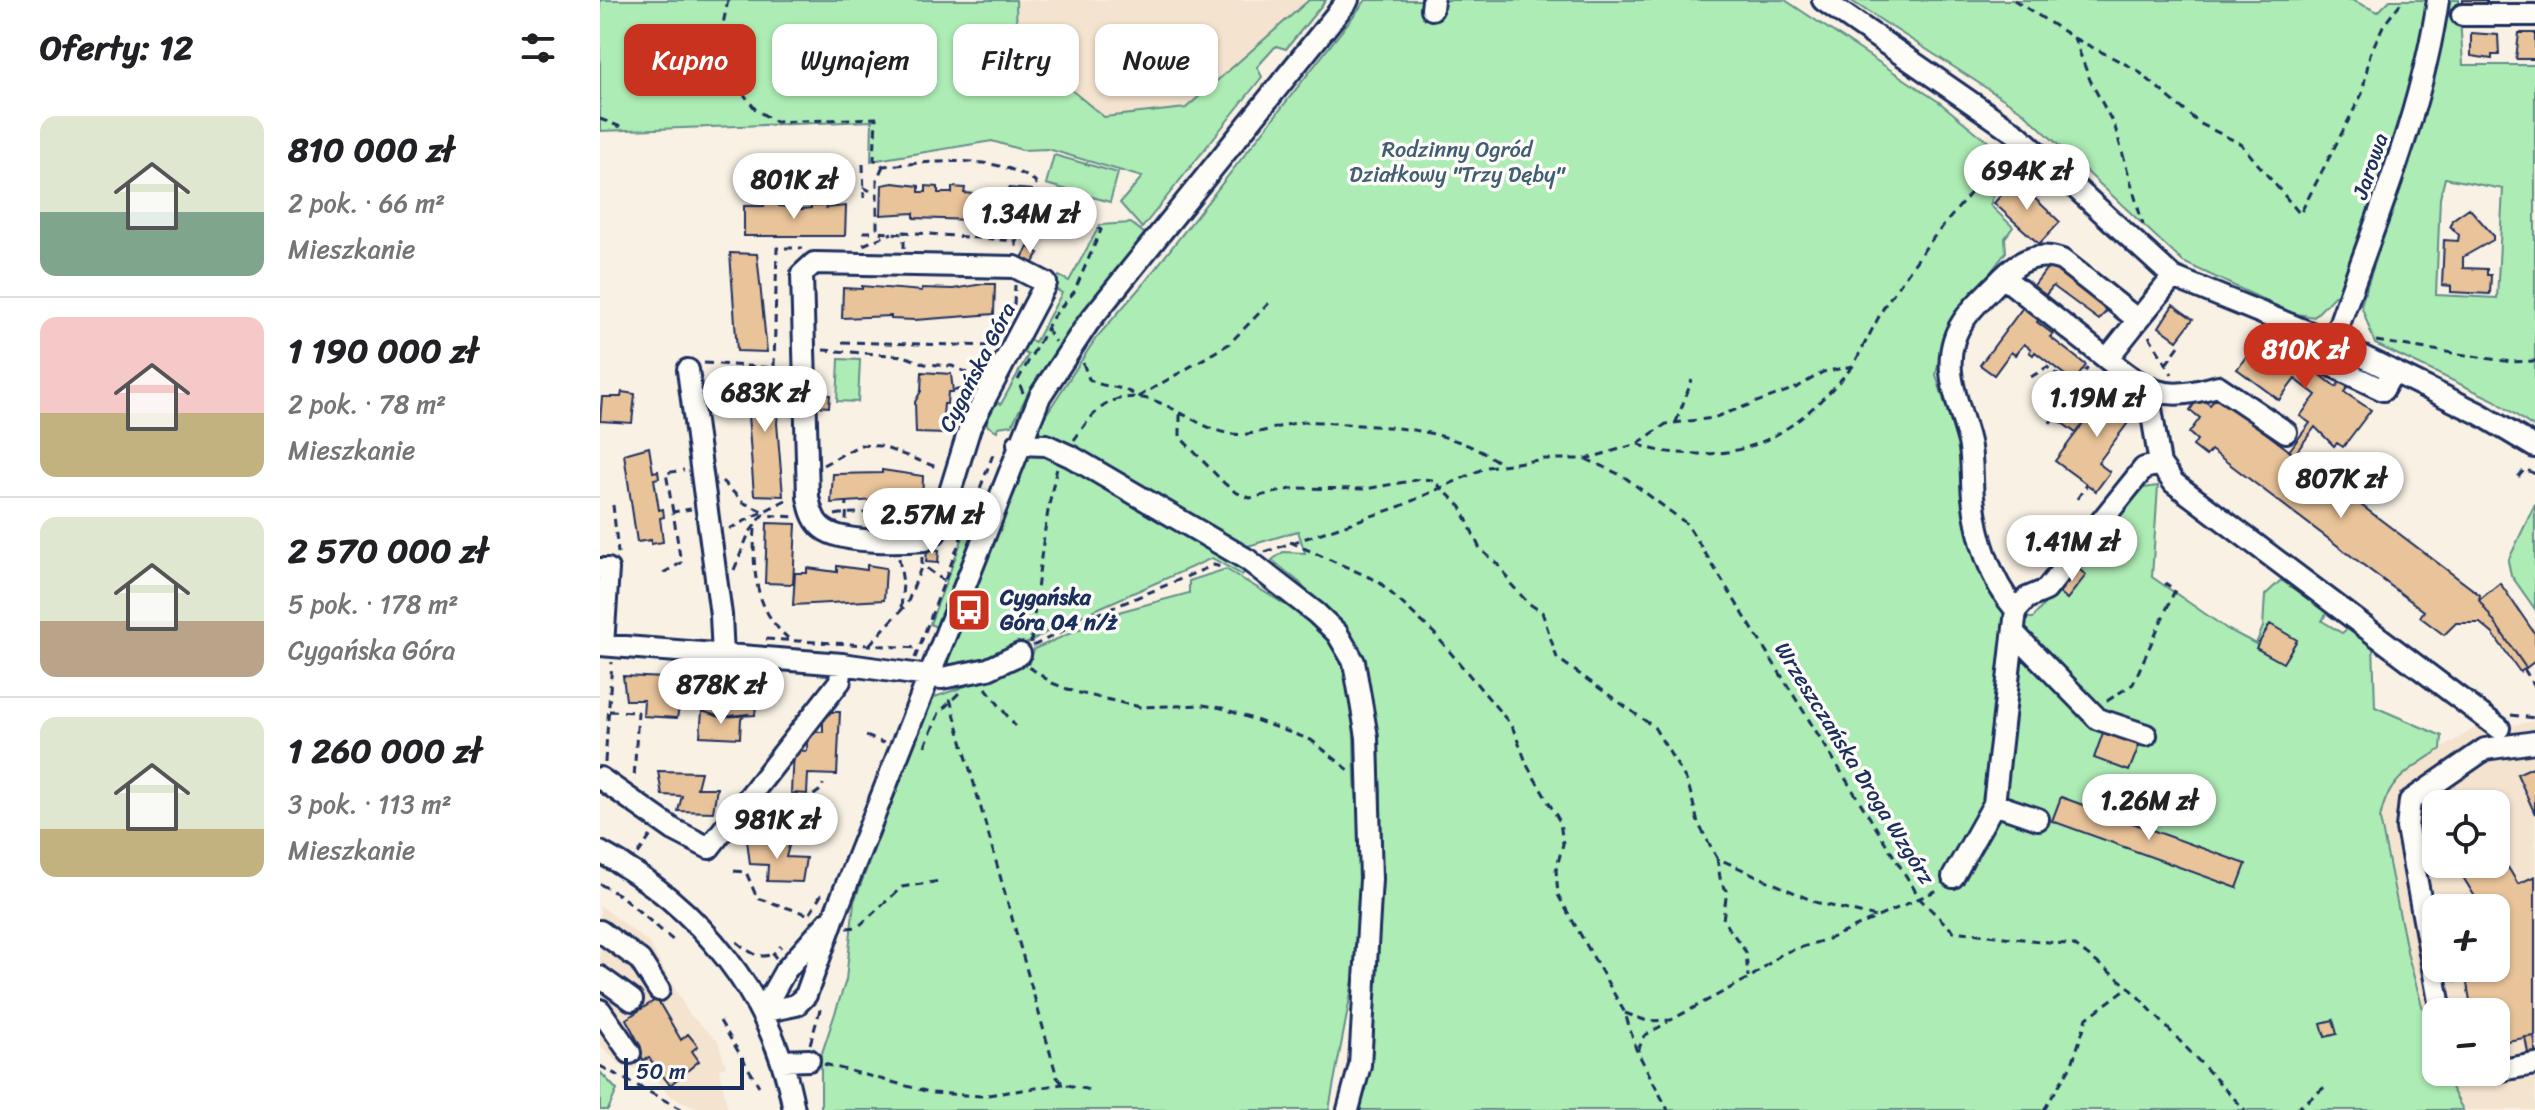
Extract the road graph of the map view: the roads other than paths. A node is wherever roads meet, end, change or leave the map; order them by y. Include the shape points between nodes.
1 (1348, 0) edge
2 (1823, 0) edge
3 (2438, 0) edge
4 (2462, 15) dead end
5 (2535, 15) edge
6 (2003, 277) junction
7 (2173, 277) junction
8 (2138, 320) junction
9 (2333, 342) junction
10 (695, 366) road end
11 (2102, 366) junction
12 (2148, 390) junction
13 (2286, 432) dead end
14 (1018, 444) junction
15 (2535, 447) edge
16 (2160, 464) junction
17 (807, 480) joint
18 (600, 569) edge
19 (2016, 610) junction
20 (2014, 633) junction
21 (605, 645) edge
22 (1020, 654) road end
23 (723, 656) junction
24 (842, 664) junction
25 (919, 674) junction
26 (2499, 728) dead end
27 (2146, 735) dead end
28 (2535, 742) edge
29 (600, 778) edge
30 (1994, 804) junction
31 (2038, 819) dead end
32 (600, 852) edge
33 (1953, 877) road end
34 (835, 914) junction
35 (600, 931) edge
36 (600, 977) edge
37 (659, 990) dead end
38 (2438, 998) edge
39 (632, 1000) dead end
40 (600, 1010) edge
41 (762, 1012) junction
42 (630, 1053) dead end
43 (782, 1061) junction
44 (814, 1062) road end
45 (2535, 1064) edge
46 (2510, 1069) edge
47 (794, 1110) edge
48 (1348, 1110) edge

1 - 14 street via 1088,323 1040,396
2 - 7 street via 2018,135
3 - 9 street, Jarowa via 2433,37 2397,163
4 - 5 street
6 - 8 street via 2029,258 2051,256
6 - 11 street
6 - 19 street via 1961,324 1953,342 1950,379 1970,445 1973,501 1992,575
7 - 8 street
7 - 9 street
8 - 11 street
9 - 15 street
10 - 23 street
11 - 12 street
12 - 13 street via 2184,396 2218,386
12 - 16 street
14 - 25 street
14 - 48 street via 1061,451 1248,560 1337,633 1354,662 1363,697 1369,789 1369,927 1360,1065
16 - 19 street via 2144,468 2046,590
16 - 26 street via 2174,483
17 - 17 street, Cygańska Góra via 802,274 807,267 1015,267 1046,283 970,427 935,533 917,541 838,538 815,519
18 - 21 street via 608,569
19 - 20 street
20 - 27 street via 2098,719
20 - 30 street
21 - 23 street
22 - 25 street via 988,669 942,678
23 - 24 street
24 - 25 street
24 - 29 street via 840,681 709,848
25 - 34 street
28 - 38 street via 2485,749 2410,801 2407,828
30 - 31 street
30 - 33 street
32 - 41 street via 685,912 727,956
34 - 41 street via 785,971
34 - 41 street via 806,995 796,1005
35 - 37 street via 640,960
36 - 39 street
40 - 42 street
41 - 43 street
43 - 44 street
43 - 47 street
45 - 46 street

